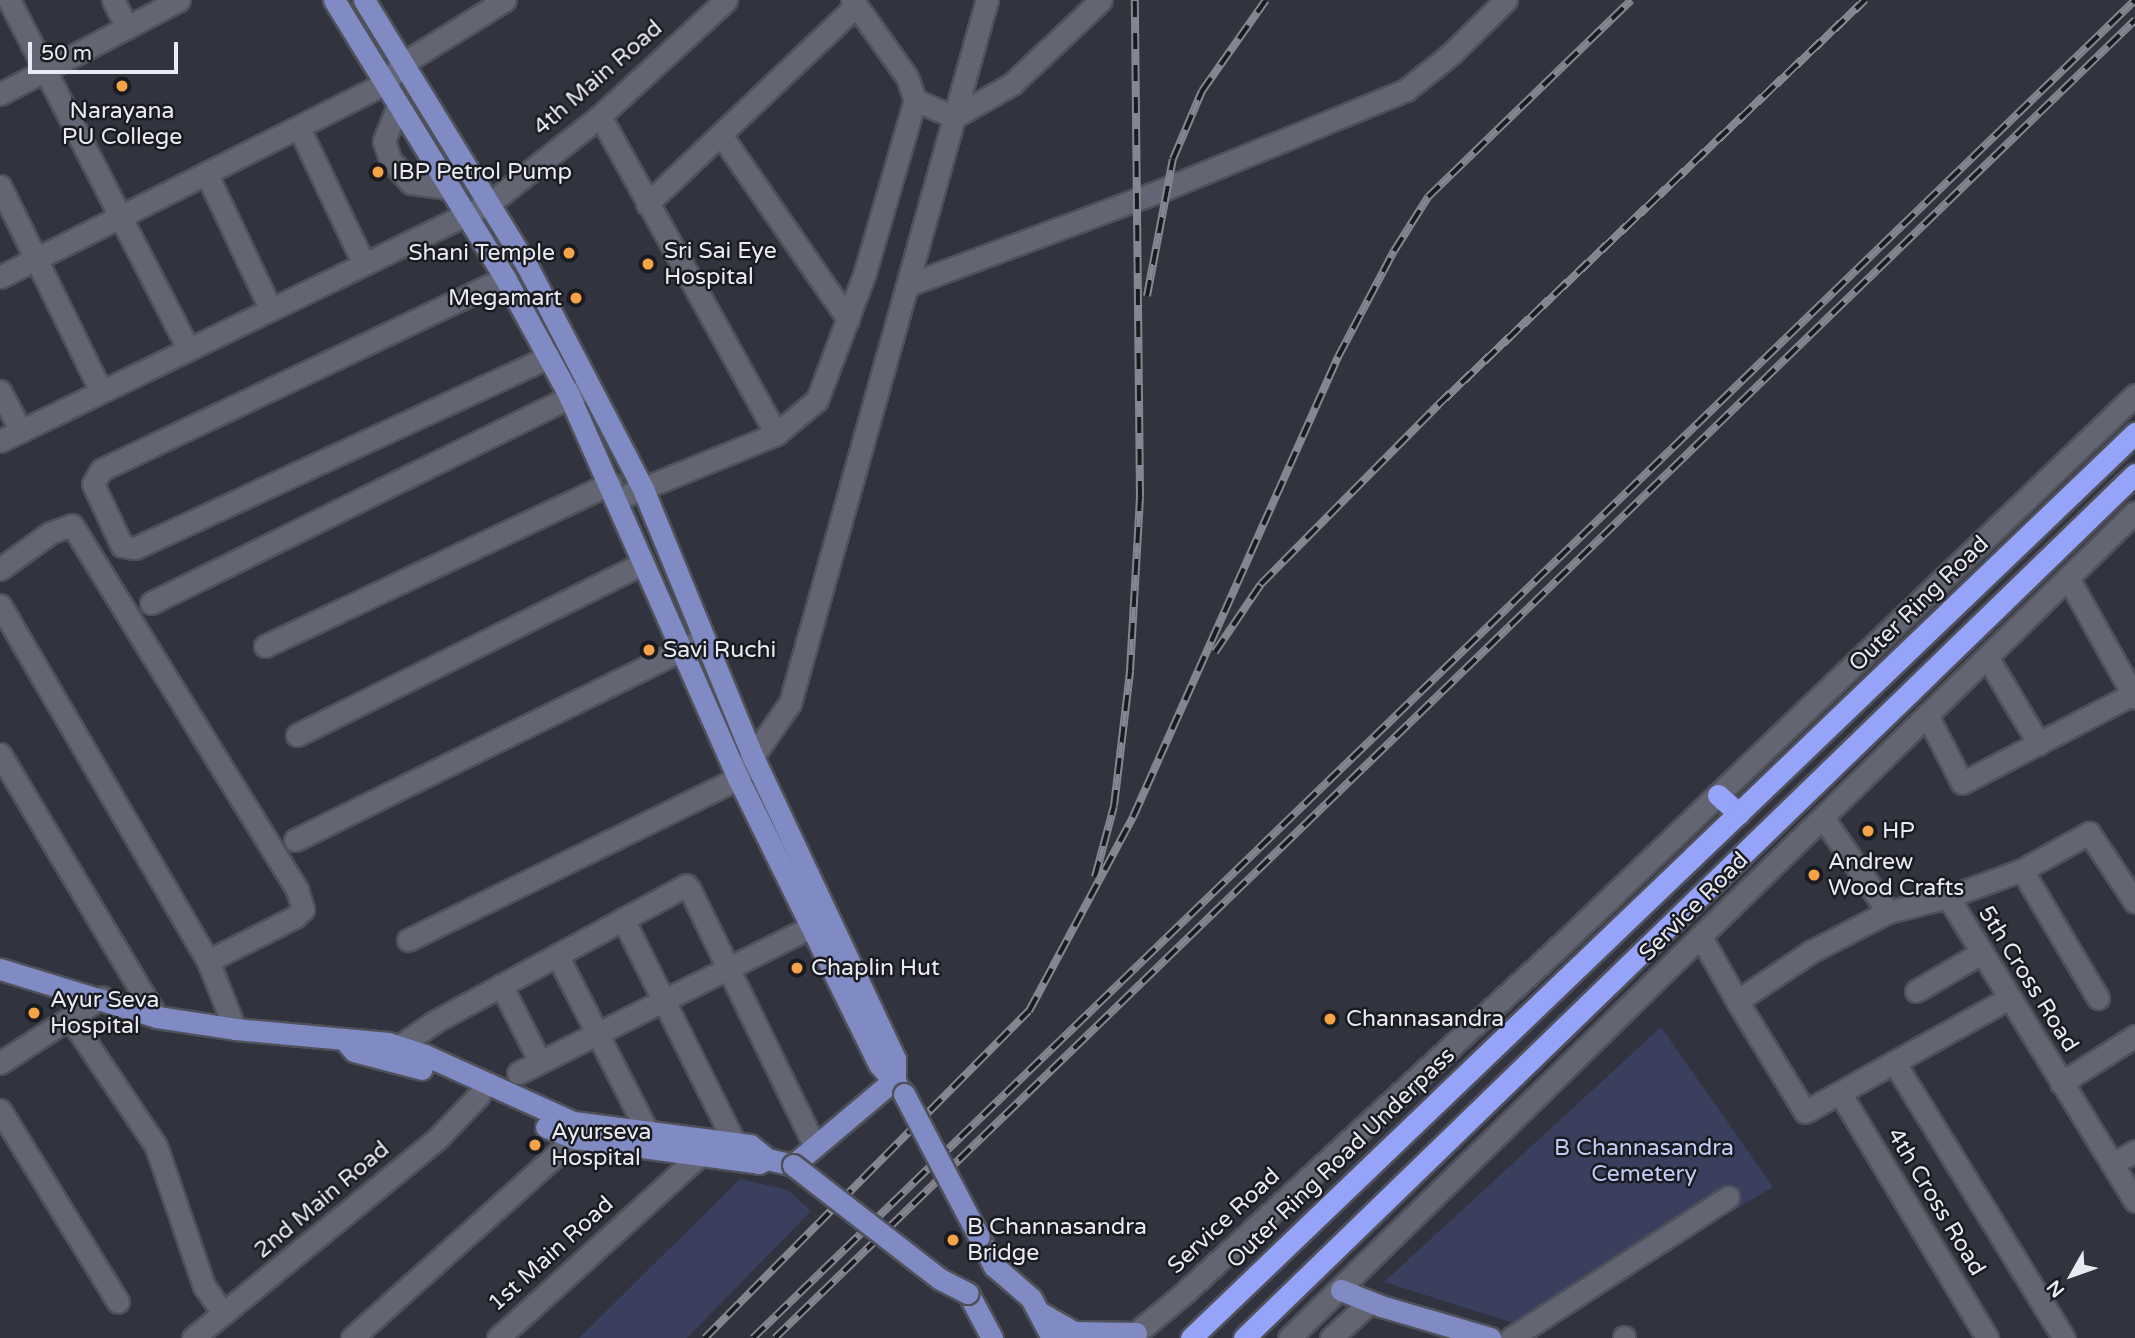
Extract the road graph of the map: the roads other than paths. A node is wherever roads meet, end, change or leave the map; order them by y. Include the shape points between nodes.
1 (9, 0) edge
2 (113, 0) edge
3 (179, 0) edge
4 (334, 0) edge
5 (364, 0) edge
6 (505, 0) edge
7 (726, 0) edge
8 (987, 0) edge
9 (1101, 0) edge
10 (1506, 0) edge
11 (854, 3) edge
12 (127, 28) junction
13 (402, 64) junction
14 (45, 70) junction
15 (386, 83) junction
16 (0, 94) edge
17 (915, 100) junction
18 (398, 106) junction
19 (600, 116) junction
20 (954, 117) junction
21 (299, 128) junction
22 (721, 135) junction
23 (206, 173) junction
24 (0, 186) edge
25 (448, 188) junction
26 (490, 203) junction
27 (647, 204) junction
28 (465, 212) junction
29 (119, 215) junction
30 (36, 259) junction
31 (363, 261) junction
32 (0, 277) edge
33 (505, 278) junction
34 (908, 285) junction
35 (270, 307) junction
36 (848, 319) junction
37 (188, 348) junction
38 (549, 357) junction
39 (591, 386) junction
40 (0, 391) edge
41 (101, 391) junction
42 (569, 395) junction
43 (2135, 395) edge
44 (20, 431) junction
45 (2135, 433) edge
46 (776, 435) junction
47 (0, 441) edge
48 (2135, 474) edge
49 (643, 489) junction
50 (614, 491) junction
51 (2135, 512) edge
52 (643, 563) junction
53 (0, 569) edge
54 (2068, 578) junction
55 (150, 603) dead end
56 (0, 605) edge
57 (704, 639) junction
58 (265, 646) dead end
59 (682, 651) junction
60 (1987, 657) junction
61 (2134, 695) edge
62 (1927, 715) junction
63 (296, 735) dead end
64 (2039, 744) junction
65 (0, 754) edge
66 (752, 757) junction
67 (738, 778) junction
68 (1718, 795) junction
69 (1739, 814) junction
70 (1823, 818) junction
71 (295, 841) dead end
72 (2022, 870) junction
73 (1948, 897) junction
74 (2135, 902) edge
75 (1888, 912) junction
76 (623, 919) junction
77 (811, 928) junction
78 (1701, 937) junction
79 (408, 940) dead end
80 (1981, 953) junction
81 (557, 955) junction
82 (208, 961) junction
83 (730, 968) junction
84 (0, 969) edge
85 (501, 985) junction
86 (1916, 991) dead end
87 (102, 997) junction
88 (2009, 998) junction
89 (2098, 998) dead end
90 (1737, 1000) junction
91 (663, 1001) junction
92 (157, 1017) junction
93 (70, 1018) junction
94 (235, 1029) junction
95 (597, 1034) junction
96 (2135, 1036) edge
97 (344, 1041) junction
98 (398, 1047) junction
99 (540, 1062) junction
100 (1894, 1062) junction
101 (0, 1063) edge
102 (518, 1073) dead end
103 (2061, 1083) junction
104 (893, 1088) junction
105 (1840, 1093) junction
106 (479, 1095) junction
107 (0, 1110) edge
108 (646, 1129) junction
109 (575, 1138) junction
110 (811, 1138) junction
111 (734, 1142) junction
112 (2135, 1151) edge
113 (702, 1153) junction
114 (781, 1162) junction
115 (2112, 1164) junction
116 (1728, 1197) dead end
117 (2135, 1201) edge
118 (1341, 1290) junction
119 (118, 1302) dead end
120 (1370, 1303) junction
121 (981, 1311) junction
122 (1039, 1312) junction
123 (223, 1313) junction
124 (1133, 1335) edge
125 (193, 1338) edge
126 (352, 1338) edge
127 (498, 1338) edge
128 (987, 1338) edge
129 (992, 1338) edge
130 (1052, 1338) edge
131 (1191, 1338) edge
132 (1244, 1338) edge
133 (1289, 1338) edge
134 (1331, 1338) edge
135 (1490, 1338) edge
136 (1511, 1338) edge
137 (1987, 1338) edge
138 (2063, 1338) edge

1 - 14 street
2 - 12 street
3 - 12 street
4 - 15 main road
5 - 13 main road
6 - 13 street
7 - 19 street, 4th Main Road
8 - 20 street
9 - 20 street via 1012,84
10 - 34 street via 1406,90 1167,188
11 - 17 street via 907,77
11 - 22 street
12 - 14 street
13 - 15 street
13 - 26 main road
14 - 16 street
14 - 29 street
15 - 18 main road
15 - 21 street
17 - 20 street
17 - 36 street
18 - 25 main road
18 - 25 street via 384,141 390,160 411,183
19 - 26 street, 4th Main Road
19 - 27 street
20 - 34 street
21 - 23 street
21 - 31 street
22 - 27 street
22 - 36 street
23 - 29 street
23 - 35 street
24 - 30 street
25 - 28 main road
26 - 28 street, 4th Main Road
26 - 39 main road
27 - 46 street
28 - 31 street, 4th Main Road
28 - 33 main road
29 - 30 street
29 - 37 street
30 - 32 street
30 - 41 street
31 - 35 street, 4th Main Road
33 - 38 main road
33 - 38 street via 101,470 93,484 122,545 135,548
34 - 66 street via 790,703
35 - 37 street, 4th Main Road
36 - 46 street via 817,400
37 - 41 street, 4th Main Road
38 - 42 main road
39 - 42 street
39 - 49 main road
40 - 44 street
41 - 44 street, 4th Main Road
42 - 50 main road
42 - 55 street
43 - 68 street, Service Road
44 - 47 street, 4th Main Road
45 - 69 highway, Outer Ring Road
46 - 49 street
48 - 132 highway
49 - 50 street
49 - 57 main road
50 - 52 main road
50 - 58 street
51 - 54 street, Service Road
52 - 59 main road
52 - 63 street
53 - 82 street via 50,533 72,525 297,890 303,909 295,917
54 - 60 street, Service Road
54 - 61 street
56 - 82 street
57 - 59 street
57 - 66 main road
59 - 67 main road
59 - 71 street
60 - 62 street, Service Road
60 - 64 street
61 - 64 street
62 - 64 street via 1962,782
62 - 70 street, Service Road
65 - 92 street
66 - 67 street
66 - 104 main road via 895,1059
67 - 77 main road
67 - 79 street
68 - 69 highway
68 - 124 street, Service Road
69 - 131 highway, Outer Ring Road Underpass
70 - 75 street
70 - 78 street, Service Road
72 - 73 street
72 - 74 street via 2089,833
72 - 89 street
73 - 75 street, 5th Cross Road
73 - 80 street, 5th Cross Road
75 - 90 street, 5th Cross Road via 1812,951
76 - 81 street
76 - 83 street via 688,888
76 - 91 street
77 - 83 street
77 - 104 main road
78 - 90 street
78 - 118 street, Service Road
80 - 86 street
80 - 88 street, 5th Cross Road
81 - 85 street
81 - 95 street
82 - 94 street
83 - 91 street
83 - 110 street
84 - 87 main road
85 - 98 street
85 - 99 street
87 - 92 main road
87 - 93 street
88 - 100 street
88 - 103 street, 5th Cross Road
90 - 105 street via 1805,1112
91 - 95 street
91 - 111 street
92 - 94 main road
93 - 101 street
93 - 123 street via 156,1146 204,1286
94 - 97 main road
95 - 99 street
95 - 108 street
96 - 103 street
97 - 98 main road via 353,1037
97 - 106 main road via 354,1051 416,1066
98 - 108 main road via 573,1122
99 - 102 street
100 - 105 street
100 - 138 street
103 - 115 street, 5th Cross Road
104 - 110 main road via 864,1094
104 - 114 main road
104 - 122 main road, bridge via 994,1266 1015,1282
105 - 137 street, 4th Cross Road
106 - 109 main road
106 - 123 street, 2nd Main Road via 437,1139
107 - 119 street
108 - 111 main road
109 - 113 main road
109 - 126 street
110 - 114 main road
111 - 114 main road via 750,1145
112 - 115 street
113 - 114 main road
113 - 127 street, 1st Main Road
114 - 121 main road, bridge via 940,1279 968,1293
115 - 117 street, 5th Cross Road
116 - 136 street
118 - 120 main road
118 - 133 street, Service Road
120 - 134 street
120 - 135 main road
121 - 128 main road
121 - 129 main road
122 - 124 main road via 1074,1332
122 - 130 main road
123 - 125 street, 2nd Main Road

